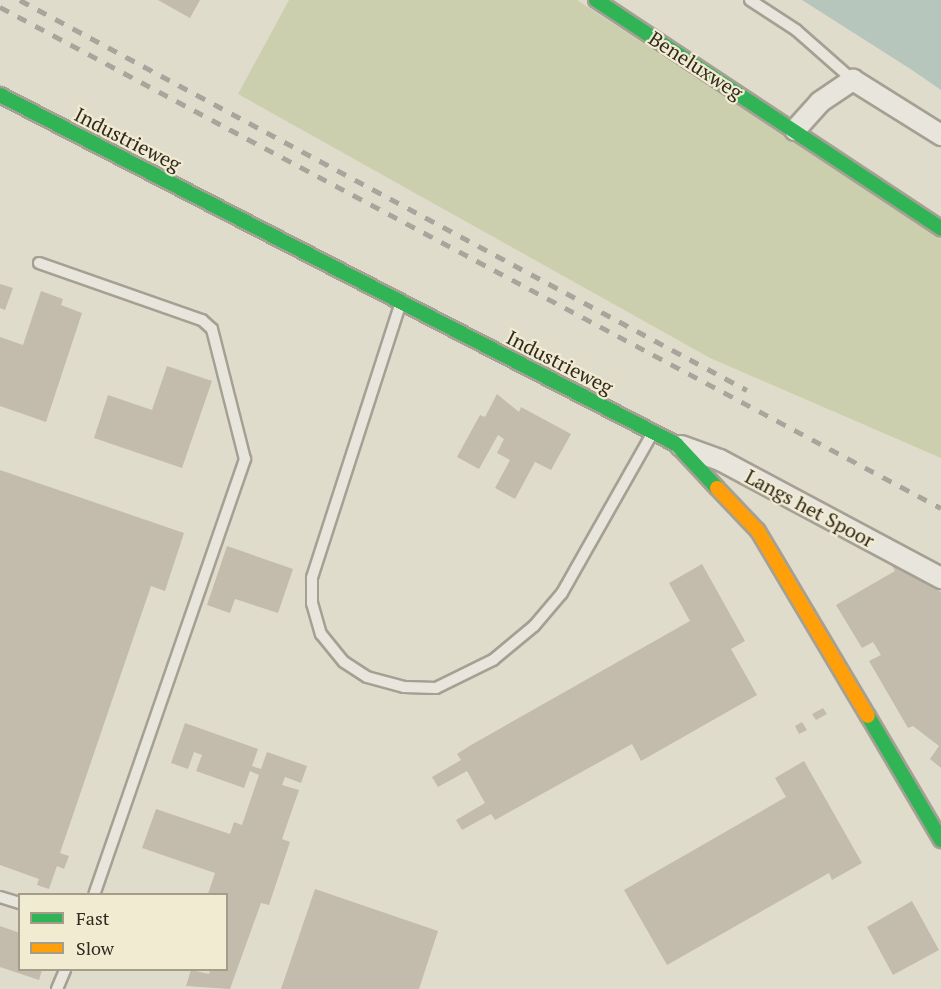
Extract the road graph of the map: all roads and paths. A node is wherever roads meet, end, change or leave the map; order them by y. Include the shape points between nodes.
1 (596, 0) edge
2 (750, 0) edge
3 (854, 80) junction
4 (0, 96) edge
5 (795, 130) junction
6 (941, 135) edge
7 (941, 228) edge
8 (39, 263) dead end
9 (401, 302) junction
10 (653, 432) junction
11 (676, 444) junction
12 (941, 578) edge
13 (941, 840) edge
14 (94, 893) edge
15 (0, 897) edge
16 (18, 902) edge
17 (64, 971) edge
18 (57, 989) edge

1 - 5 street, Beneluxweg
2 - 3 lane via 796,30
3 - 5 street via 820,102
3 - 6 street
4 - 9 street, Industrieweg
5 - 7 street, Beneluxweg
8 - 14 lane via 202,320 212,329 245,459
9 - 10 street, Industrieweg
9 - 10 lane via 312,578 312,603 321,634 344,662 367,677 404,687 436,688 493,660 534,626 573,574
10 - 11 street, Industrieweg
11 - 12 street, Langs het Spoor via 720,460
11 - 13 street, Industrieweg via 758,531
15 - 16 lane
17 - 18 lane

